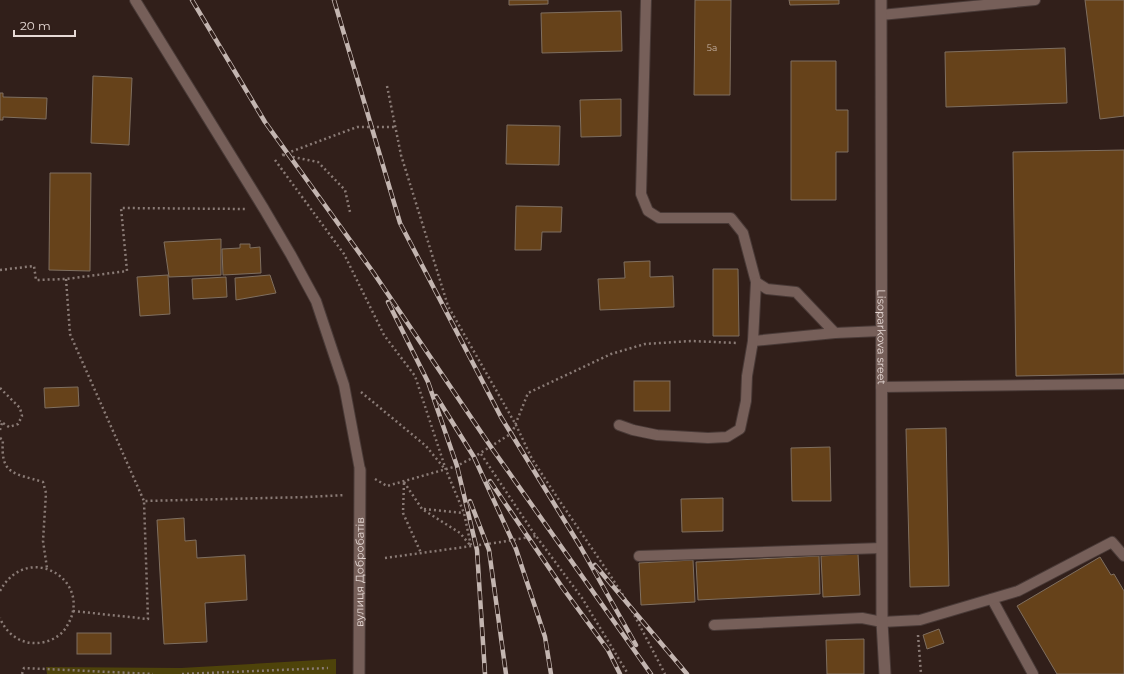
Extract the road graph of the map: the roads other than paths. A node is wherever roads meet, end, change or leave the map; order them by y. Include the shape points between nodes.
1 (135, 0) edge
2 (646, 0) edge
3 (881, 0) edge
4 (1035, 0) edge
5 (881, 16) junction
6 (756, 282) junction
7 (881, 331) junction
8 (834, 332) junction
9 (753, 341) junction
10 (1124, 384) edge
11 (881, 387) junction
12 (618, 425) dead end
13 (360, 470) joint
14 (882, 548) junction
15 (639, 556) dead end
16 (1124, 556) edge
17 (992, 599) junction
18 (882, 622) junction
19 (714, 625) dead end
20 (359, 674) edge
21 (885, 674) edge
22 (1033, 674) edge

1 - 13 lane via 264,209 316,301 344,385
2 - 6 lane via 642,194 648,211 659,218 731,218 743,233
3 - 5 street, Lisoparkova sreet
4 - 5 lane
5 - 7 street, Lisoparkova sreet
6 - 8 lane via 767,289 796,292
6 - 9 lane
7 - 8 lane
7 - 11 street, Lisoparkova sreet
8 - 9 lane
9 - 12 lane via 740,429 727,437 708,438 657,435
10 - 11 lane
11 - 14 street, Lisoparkova sreet
13 - 20 street, вулиця Добробатів
14 - 15 lane
14 - 18 street, Lisoparkova sreet
16 - 17 lane via 1112,542 1018,591
17 - 18 lane via 917,620
17 - 22 lane
18 - 19 lane via 862,618
18 - 21 street, Lisoparkova sreet

